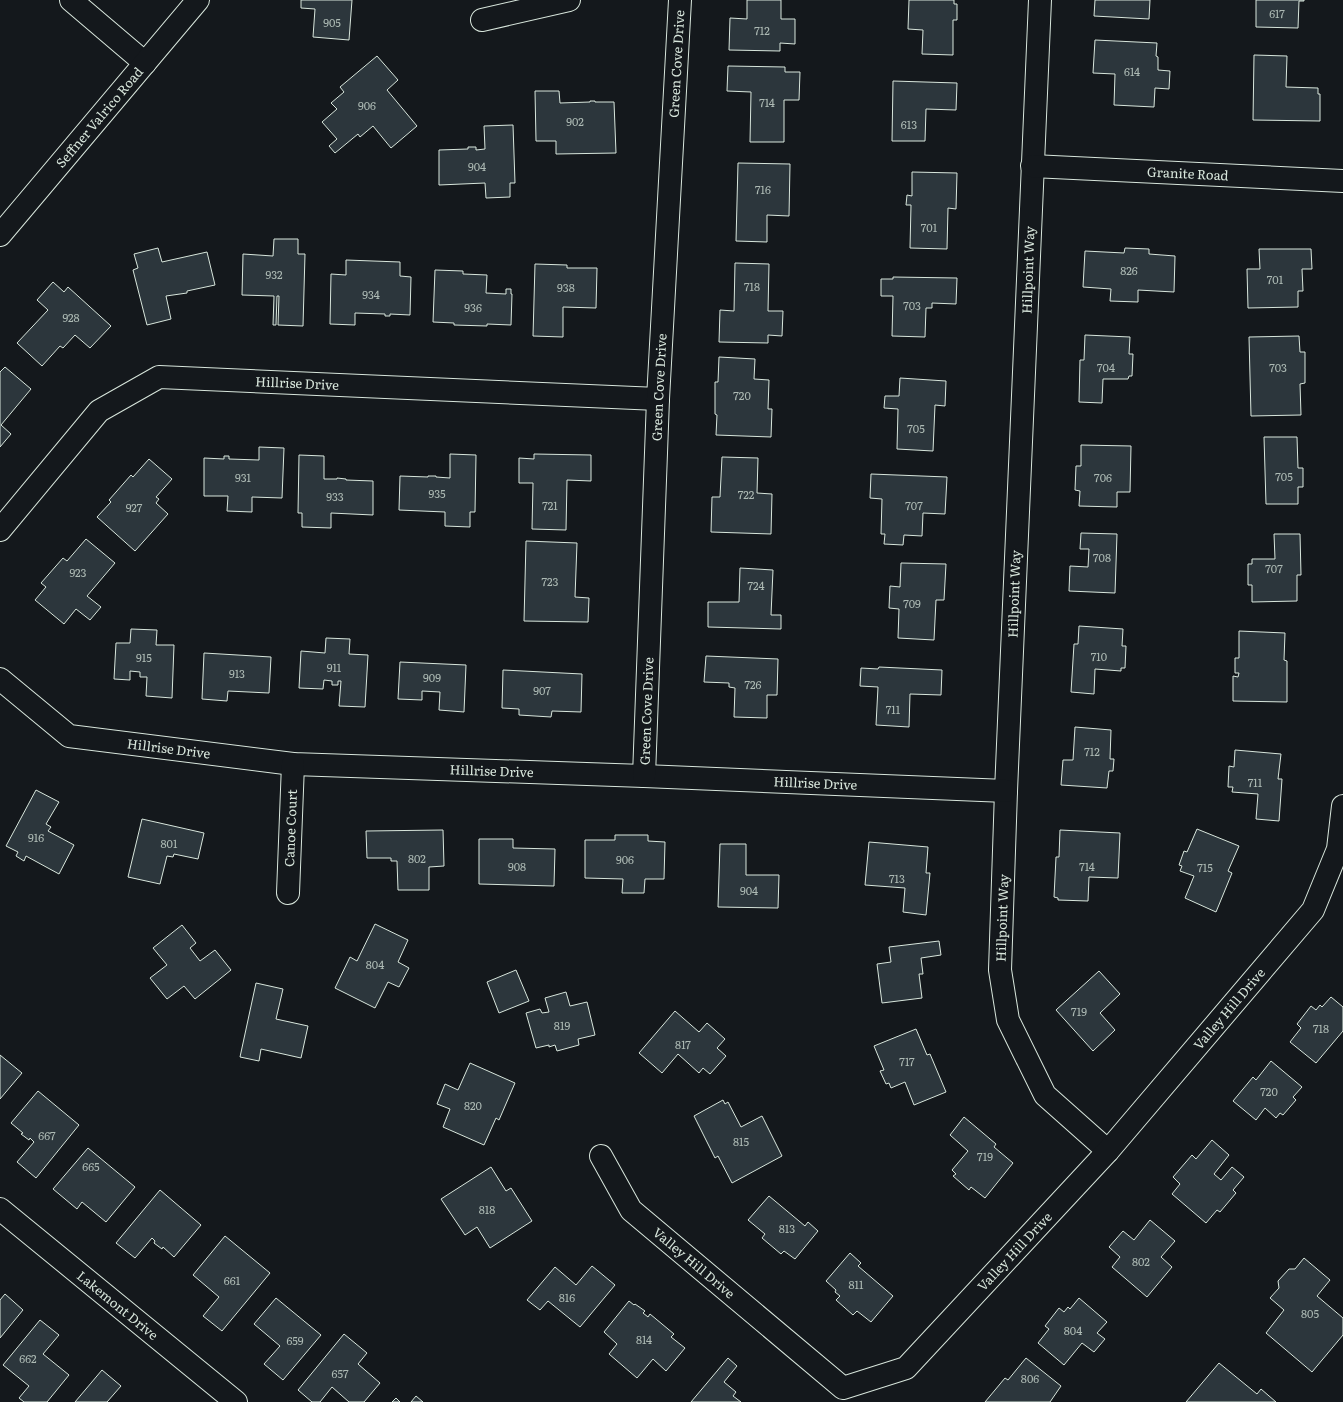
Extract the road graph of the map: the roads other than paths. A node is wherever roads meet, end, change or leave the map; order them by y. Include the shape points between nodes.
1 (72, 0) edge
2 (198, 0) edge
3 (569, 0) edge
4 (680, 0) edge
5 (1040, 0) edge
6 (482, 20) dead end
7 (145, 63) junction
8 (1032, 166) junction
9 (1343, 181) edge
10 (0, 235) edge
11 (658, 399) junction
12 (0, 530) edge
13 (0, 679) edge
14 (294, 764) junction
15 (644, 776) junction
16 (1006, 791) junction
17 (1343, 806) edge
18 (288, 893) dead end
19 (1108, 1151) junction
20 (601, 1156) dead end
21 (0, 1209) edge
22 (236, 1402) edge

1 - 7 street
2 - 7 street, Seffner Valrico Road
3 - 6 street
4 - 11 street, Green Cove Drive
5 - 8 street, Hillpoint Way
7 - 10 street, Seffner Valrico Road
8 - 9 street, Granite Road
8 - 16 street, Hillpoint Way
11 - 12 street, Hillrise Drive via 159,377 99,411
11 - 15 street, Green Cove Drive
13 - 14 street, Hillrise Drive via 69,736
14 - 15 street, Hillrise Drive
14 - 18 street, Canoe Court
15 - 16 street, Hillrise Drive
16 - 19 street, Hillpoint Way via 1000,970 1008,1020 1045,1096
17 - 19 street, Valley Hill Drive via 1338,849 1313,910
19 - 20 street, Valley Hill Drive via 906,1368 843,1388 631,1210
21 - 22 street, Lakemont Drive

